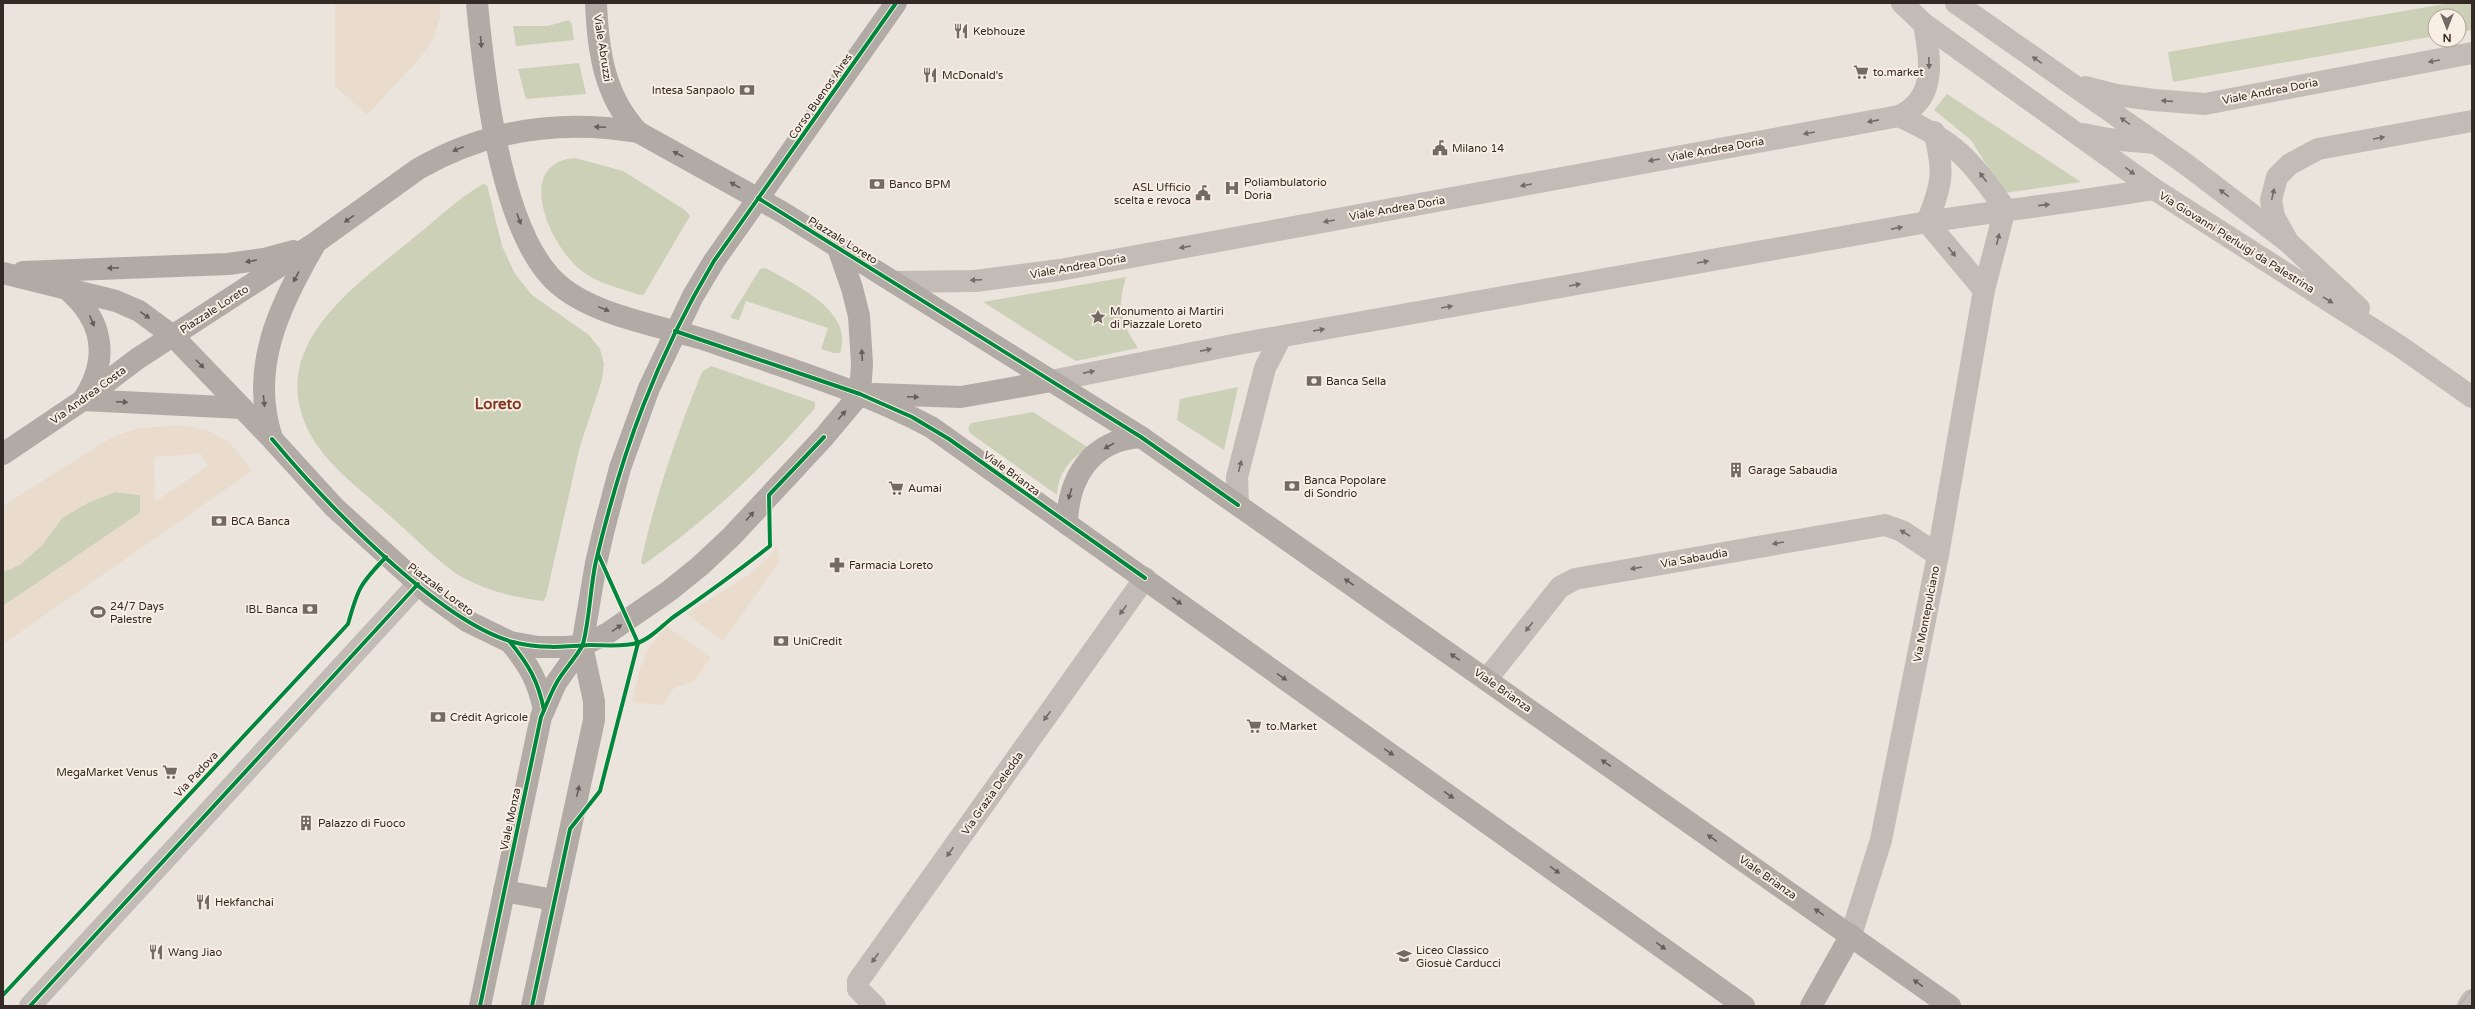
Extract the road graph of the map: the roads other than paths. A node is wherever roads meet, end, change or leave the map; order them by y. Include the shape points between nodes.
1 (478, 3) edge
2 (596, 3) edge
3 (896, 3) edge
4 (1902, 3) edge
5 (1956, 3) edge
6 (1924, 24) junction
7 (2472, 54) edge
8 (2068, 83) junction
9 (1899, 116) junction
10 (2472, 121) edge
11 (638, 132) junction
12 (1934, 132) junction
13 (2075, 132) junction
14 (495, 135) junction
15 (2157, 143) junction
16 (2154, 189) junction
17 (758, 198) junction
18 (2005, 209) junction
19 (1927, 222) junction
20 (2288, 242) junction
21 (315, 244) junction
22 (838, 248) junction
23 (3, 273) edge
24 (893, 282) junction
25 (1984, 290) junction
26 (68, 291) junction
27 (675, 331) junction
28 (173, 336) junction
29 (1281, 336) junction
30 (2402, 347) junction
31 (1051, 381) junction
32 (860, 394) junction
33 (2472, 397) edge
34 (83, 400) junction
35 (242, 408) junction
36 (1141, 437) junction
37 (272, 439) junction
38 (3, 454) edge
39 (1238, 505) junction
40 (1067, 524) junction
41 (1938, 555) junction
42 (1145, 578) junction
43 (418, 584) junction
44 (510, 642) junction
45 (582, 646) junction
46 (1487, 679) junction
47 (544, 710) junction
48 (504, 891) junction
49 (554, 900) junction
50 (1851, 935) junction
51 (2472, 1000) edge
52 (30, 1006) edge
53 (480, 1006) edge
54 (532, 1006) edge
55 (875, 1006) edge
56 (1744, 1006) edge
57 (1811, 1006) edge
58 (1950, 1006) edge
59 (2468, 1006) edge

1 -> 14 main road via 483,63
2 - 11 main road, Viale Abruzzi via 607,83 618,107
3 - 17 main road, Corso Buenos Aires
4 - 6 street, Via Giovanni Pierluigi da Palestrina
8 -> 5 street, Via Giovanni Pierluigi da Palestrina
6 -> 9 street, Viale Andrea Doria via 1930,62 1929,81 1921,99 1908,112
6 - 13 street, Via Giovanni Pierluigi da Palestrina
7 -> 8 street, Viale Andrea Doria via 2206,104 2116,95
15 -> 8 street, Via Giovanni Pierluigi da Palestrina
9 - 12 street
9 -> 24 street, Viale Andrea Doria via 1060,270 975,281
20 -> 10 street via 2274,217 2271,200 2277,177 2290,164 2318,149
11 -> 14 main road, Piazzale Loreto via 580,127
17 -> 11 main road, Piazzale Loreto
18 -> 12 street via 1973,165
12 - 19 street via 1940,153 1942,175 1938,195
13 - 15 street, Via Giovanni Pierluigi da Palestrina via 2109,139
13 -> 16 street, Via Giovanni Pierluigi da Palestrina
14 -> 21 main road, Piazzale Loreto via 454,150 418,169
14 -> 27 main road via 507,182 524,231 533,252 549,276 564,290 591,304 621,316
20 -> 15 street, Via Giovanni Pierluigi da Palestrina
18 -> 16 street via 2096,199
16 -> 30 street, Via Giovanni Pierluigi da Palestrina
17 - 22 main road, Piazzale Loreto
17 - 27 main road via 714,261
18 - 19 street
25 -> 18 street, Via Montepulciano
19 -> 25 street
29 -> 19 street
20 - 30 street, Via Giovanni Pierluigi da Palestrina
21 -> 23 main road via 264,258 228,264
21 - 28 main road, Piazzale Loreto
21 -> 37 main road, Piazzale Loreto via 278,316 265,358 263,402
22 - 24 main road, Piazzale Loreto
32 -> 22 main road, Piazzale Loreto via 862,364 859,316
23 - 26 main road
24 - 31 main road, Piazzale Loreto
25 - 41 street, Via Montepulciano
26 -> 28 main road via 126,305 139,311
26 -> 34 main road via 90,315 98,340 99,361 96,376
27 - 32 main road
27 - 45 main road via 648,388 620,468 596,563
28 - 34 main road, Via Andrea Costa via 137,359
28 -> 35 main road, Piazzale Loreto
31 -> 29 street
39 -> 29 street via 1239,470 1265,368
30 - 33 street, Via Giovanni Pierluigi da Palestrina
32 -> 31 main road via 961,397
31 - 36 main road, Viale Brianza
32 - 40 main road, Viale Brianza via 931,427
45 -> 32 main road, Piazzale Loreto via 599,639 700,566 732,536 824,437
34 -> 35 main road
34 - 38 main road, Via Andrea Costa
35 - 37 main road, Piazzale Loreto
36 - 39 main road, Viale Brianza
36 -> 40 main road via 1111,444 1083,467 1074,482 1068,503
37 - 43 main road, Piazzale Loreto via 334,507
46 -> 39 main road, Viale Brianza
40 - 42 main road, Viale Brianza
41 -> 46 street, Via Sabaudia via 1902,531 1885,525 1575,579 1560,587
41 - 50 street, Via Montepulciano via 1881,840
42 -> 55 street, Via Grazia Deledda via 858,982 858,989
42 -> 56 main road, Viale Brianza
43 - 44 main road, Piazzale Loreto via 467,620
43 - 52 street
44 - 45 main road, Piazzale Loreto via 538,647
44 - 47 main road via 528,663 540,686
45 - 47 main road, Viale Monza via 556,684
49 -> 45 main road via 594,720 593,696
50 -> 46 main road, Viale Brianza
47 - 48 main road, Viale Monza
48 - 49 main road
48 - 53 main road, Viale Monza
49 - 54 main road
50 - 57 main road
58 -> 50 main road, Viale Brianza
51 - 59 street

